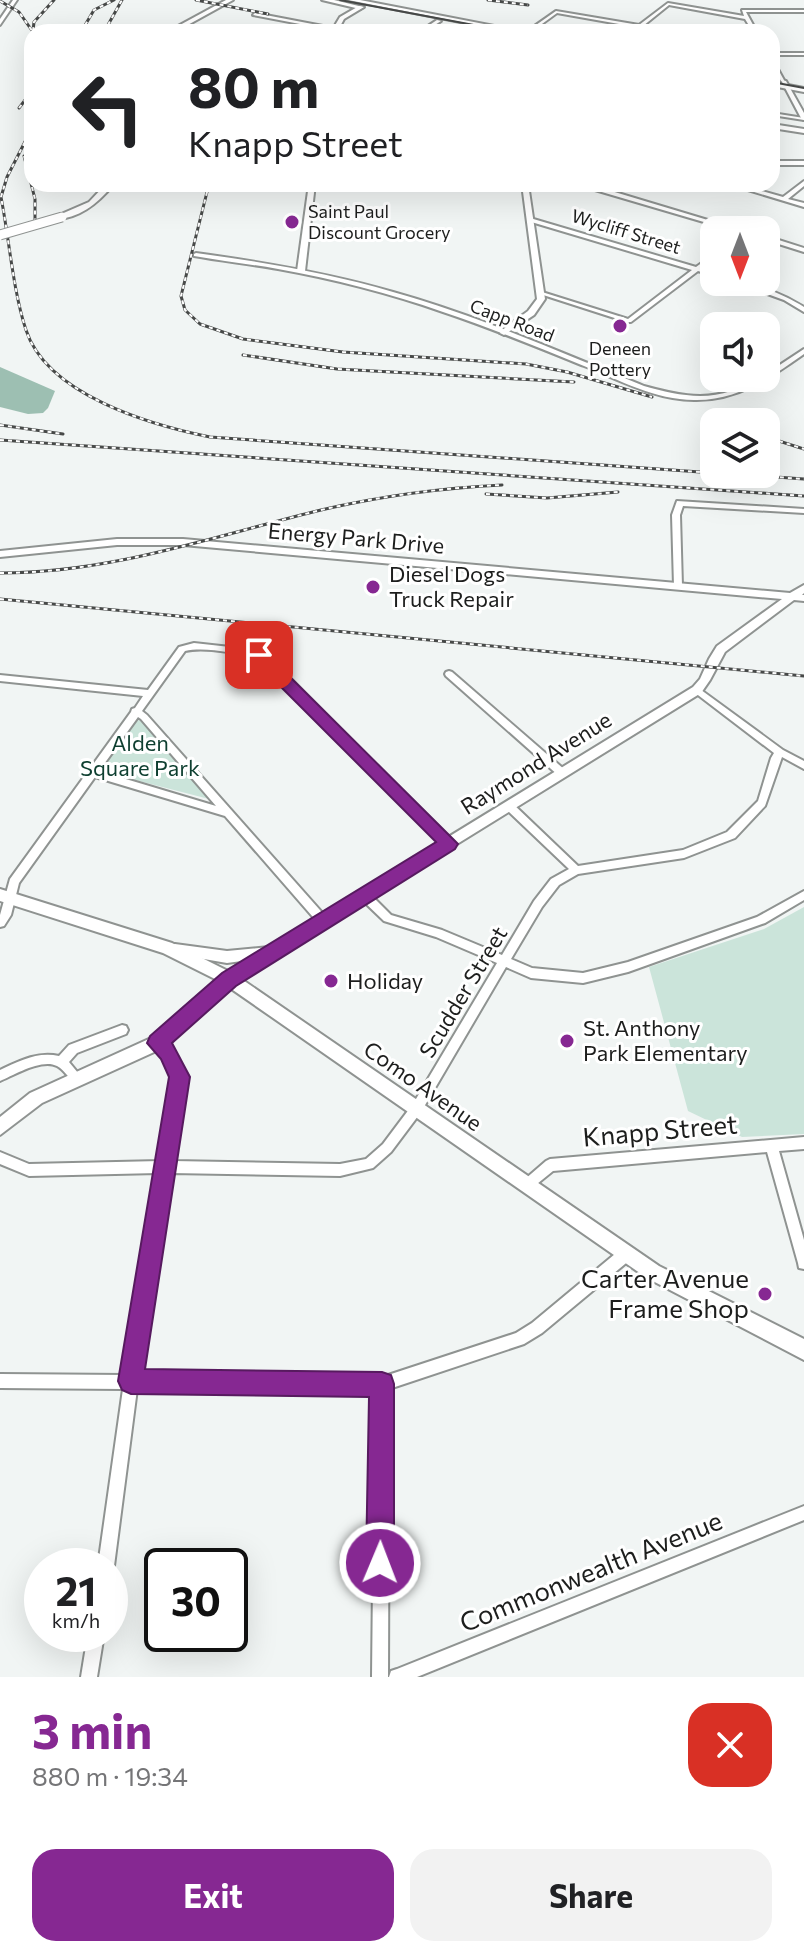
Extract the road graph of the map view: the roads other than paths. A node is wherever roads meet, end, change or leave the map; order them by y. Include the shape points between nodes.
1 (15, 0) edge
2 (230, 0) edge
3 (325, 0) edge
4 (351, 0) edge
5 (367, 3) edge
6 (804, 11) edge
7 (255, 14) dead end
8 (747, 18) junction
9 (439, 21) junction
10 (0, 23) edge
11 (185, 24) edge
12 (304, 24) edge
13 (338, 24) edge
14 (434, 24) edge
15 (454, 24) edge
16 (481, 24) edge
17 (537, 24) edge
18 (628, 24) edge
19 (643, 24) edge
20 (750, 24) edge
21 (780, 54) edge
22 (804, 54) edge
23 (780, 76) edge
24 (780, 83) edge
25 (785, 84) junction
26 (804, 87) edge
27 (780, 115) edge
28 (804, 118) edge
29 (780, 127) edge
30 (804, 131) edge
31 (780, 163) edge
32 (804, 163) edge
33 (804, 183) edge
34 (103, 192) edge
35 (311, 192) edge
36 (526, 192) edge
37 (612, 192) edge
38 (759, 192) edge
39 (784, 199) junction
40 (804, 205) edge
41 (700, 219) edge
42 (530, 220) junction
43 (0, 235) edge
44 (780, 242) edge
45 (804, 250) edge
46 (196, 255) dead end
47 (698, 269) joint
48 (301, 271) junction
49 (540, 293) junction
50 (777, 296) edge
51 (804, 310) edge
52 (504, 333) junction
53 (804, 351) edge
54 (804, 511) edge
55 (0, 554) edge
56 (678, 586) junction
57 (804, 588) edge
58 (746, 593) junction
59 (790, 596) junction
60 (804, 598) edge
61 (765, 616) junction
62 (449, 674) dead end
63 (0, 678) edge
64 (697, 690) junction
65 (148, 693) junction
66 (135, 711) junction
67 (780, 752) junction
68 (804, 765) edge
69 (92, 773) junction
70 (562, 773) junction
71 (509, 806) junction
72 (228, 813) junction
73 (448, 844) junction
74 (576, 870) junction
75 (364, 895) junction
76 (804, 895) edge
77 (5, 896) edge
78 (323, 921) junction
79 (0, 923) edge
80 (167, 948) junction
81 (278, 949) junction
82 (504, 962) junction
83 (229, 979) junction
84 (122, 1030) dead end
85 (157, 1043) junction
86 (61, 1062) junction
87 (0, 1076) edge
88 (77, 1079) junction
89 (417, 1108) junction
90 (0, 1127) edge
91 (804, 1143) edge
92 (771, 1146) junction
93 (0, 1158) edge
94 (164, 1167) junction
95 (528, 1184) junction
96 (626, 1254) junction
97 (804, 1263) edge
98 (804, 1350) edge
99 (0, 1381) edge
100 (131, 1381) junction
101 (382, 1384) junction
102 (804, 1513) edge
103 (108, 1548) edge
104 (93, 1652) edge
105 (89, 1677) edge
106 (380, 1677) edge
107 (397, 1677) edge

1 - 10 street
2 - 11 main road
3 - 5 main road
4 - 5 main road
5 - 9 main road
5 - 13 street
5 - 16 main road
6 - 8 street via 743,11
7 - 12 street
8 - 19 street via 668,4
8 - 20 street
9 - 14 street
9 - 15 main road
17 - 18 street via 556,12
21 - 22 street
23 - 25 street
24 - 25 main road
25 - 26 main road
25 - 28 street
27 - 28 street
29 - 30 street
31 - 32 street
33 - 39 street
34 - 43 main road, bridge via 92,204 62,217
35 - 48 street
36 - 42 street
37 - 41 street
38 - 39 street
39 - 40 street
42 - 47 street, Wycliff Street
42 - 49 street
44 - 45 street
46 - 48 street, Capp Road
47 - 49 street via 629,321
48 - 52 street, Capp Road via 395,294
49 - 52 street via 531,313
50 - 51 street
52 - 53 street, Capp Road via 648,389 696,397 746,390
54 - 56 street via 680,503
55 - 56 street, Energy Park Drive via 162,541
56 - 58 street, Energy Park Drive
57 - 59 street
58 - 59 street, Energy Park Drive
58 - 61 street via 765,604
59 - 60 street, Energy Park Drive
59 - 61 street
61 - 64 street via 721,649
62 - 70 street
63 - 65 street
64 - 67 street
64 - 70 street, Raymond Avenue
65 - 66 street
65 - 73 street via 182,649 248,652 267,660
66 - 69 street
66 - 72 street
67 - 68 street
67 - 74 street, Scudder Street via 754,814 718,843 684,854
69 - 72 street
69 - 77 street
70 - 71 street, Raymond Avenue
71 - 73 street, Raymond Avenue
71 - 74 street
72 - 78 street
73 - 75 street, Raymond Avenue
74 - 82 street, Scudder Street via 547,891
75 - 78 street, Raymond Avenue
75 - 82 street via 388,918
76 - 82 street via 761,920 607,974 548,976
77 - 79 street via 6,915
77 - 80 main road, Como Avenue
78 - 81 street, Raymond Avenue
80 - 81 street via 227,957
80 - 83 main road, Como Avenue
81 - 83 street, Raymond Avenue
82 - 89 street, Scudder Street
83 - 85 main road
83 - 89 main road, Como Avenue
84 - 86 street via 73,1049
85 - 88 main road
85 - 94 street via 179,1077
86 - 87 street via 35,1062
86 - 88 street
88 - 90 main road via 36,1098
89 - 94 street, Scudder Street via 379,1157 358,1168
89 - 95 main road, Como Avenue
91 - 92 street, Knapp Street
92 - 95 street, Knapp Street via 550,1165
92 - 97 street
93 - 94 street, Scudder Street via 29,1170
94 - 100 street
95 - 96 main road, Como Avenue
96 - 98 main road, Como Avenue via 690,1294
96 - 101 street via 519,1339
99 - 100 street
100 - 101 street
100 - 103 street
101 - 106 street
102 - 107 street, Commonwealth Avenue
104 - 105 street

